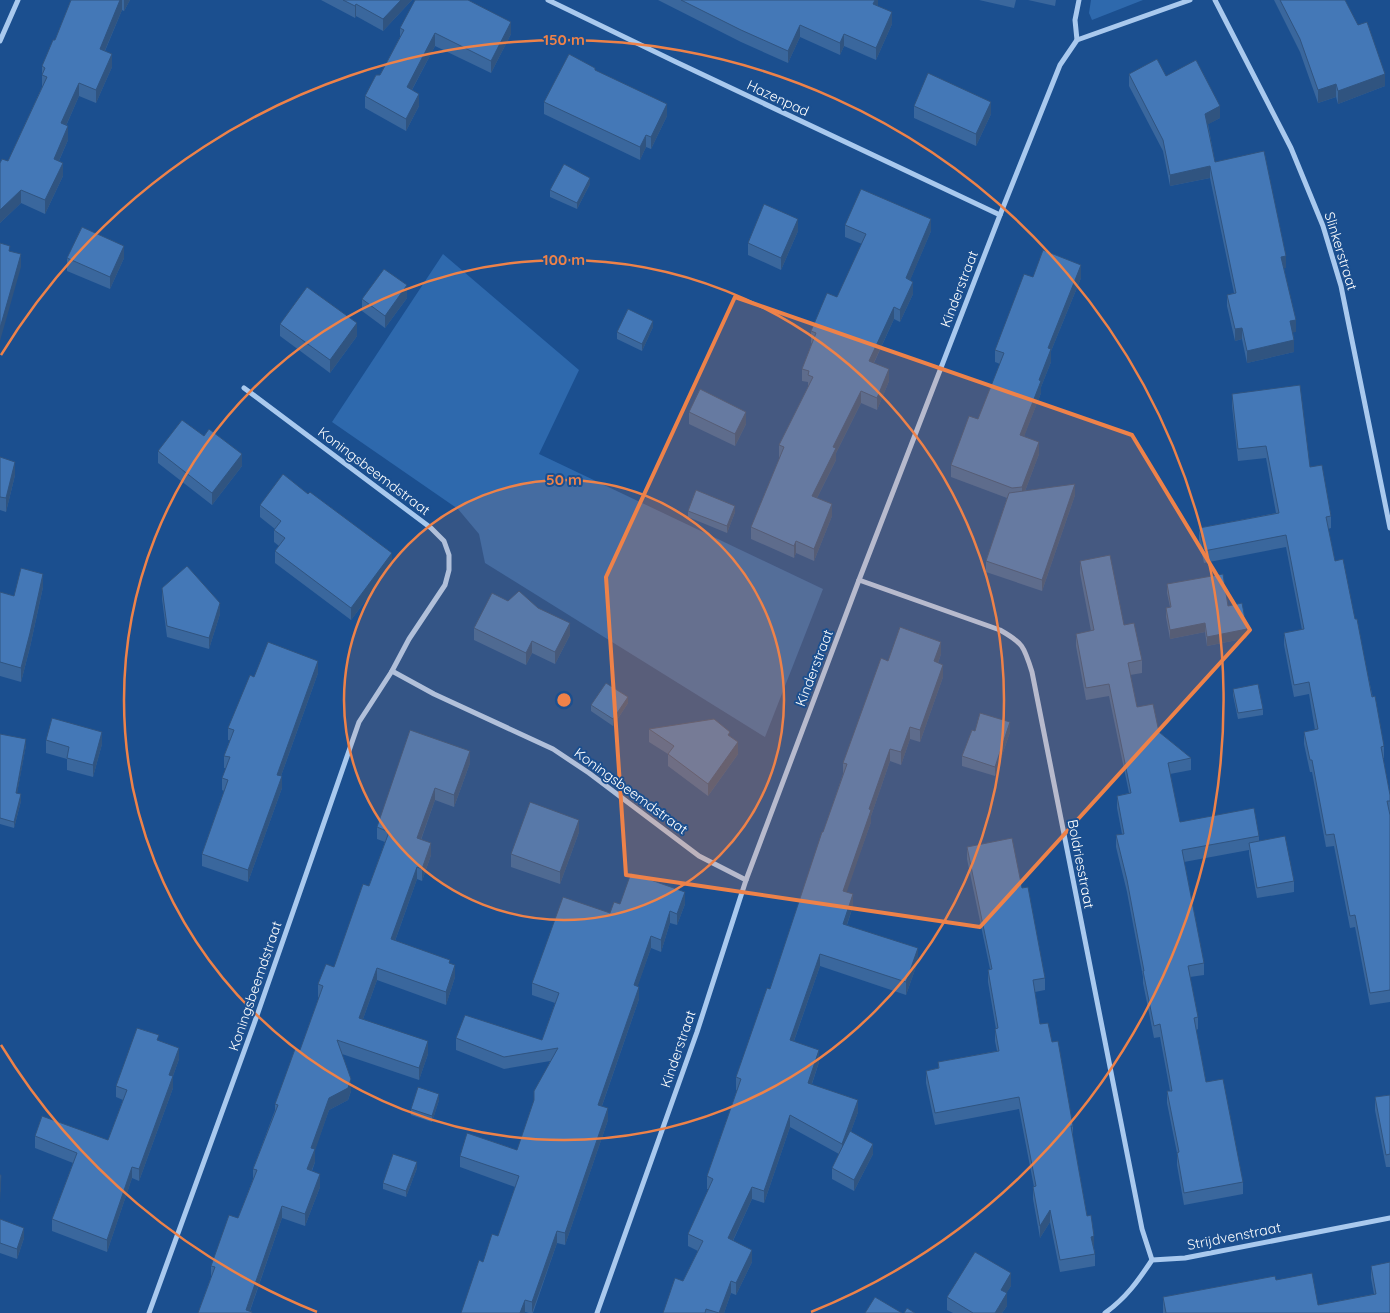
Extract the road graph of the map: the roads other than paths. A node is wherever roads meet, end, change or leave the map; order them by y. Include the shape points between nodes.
1 (18, 0) edge
2 (548, 0) edge
3 (1079, 0) edge
4 (1190, 0) edge
5 (1215, 0) edge
6 (1077, 40) junction
7 (0, 41) edge
8 (1000, 215) junction
9 (244, 388) dead end
10 (1390, 528) edge
11 (859, 580) junction
12 (392, 671) junction
13 (746, 880) junction
14 (1390, 1218) edge
15 (1152, 1260) junction
16 (149, 1313) edge
17 (597, 1313) edge
18 (1105, 1313) edge

1 - 7 street
2 - 8 street, Hazenpad
3 - 6 street via 1075,20
4 - 6 street
5 - 10 street, Slinkerstraat via 1291,148 1323,226 1341,286
6 - 8 street, Kinderstraat via 1060,65
8 - 11 street, Kinderstraat
9 - 12 street, Koningsbeemdstraat via 444,541 449,555 445,585
11 - 13 street, Kinderstraat
11 - 15 street, Boldriesstraat via 1000,630 1026,650 1142,1229
12 - 13 street, Koningsbeemdstraat via 553,749 590,773 699,856
12 - 16 street, Koningsbeemdstraat via 360,722
13 - 17 street, Kinderstraat
14 - 15 street, Strijdvenstraat via 1186,1258
15 - 18 street via 1131,1291

